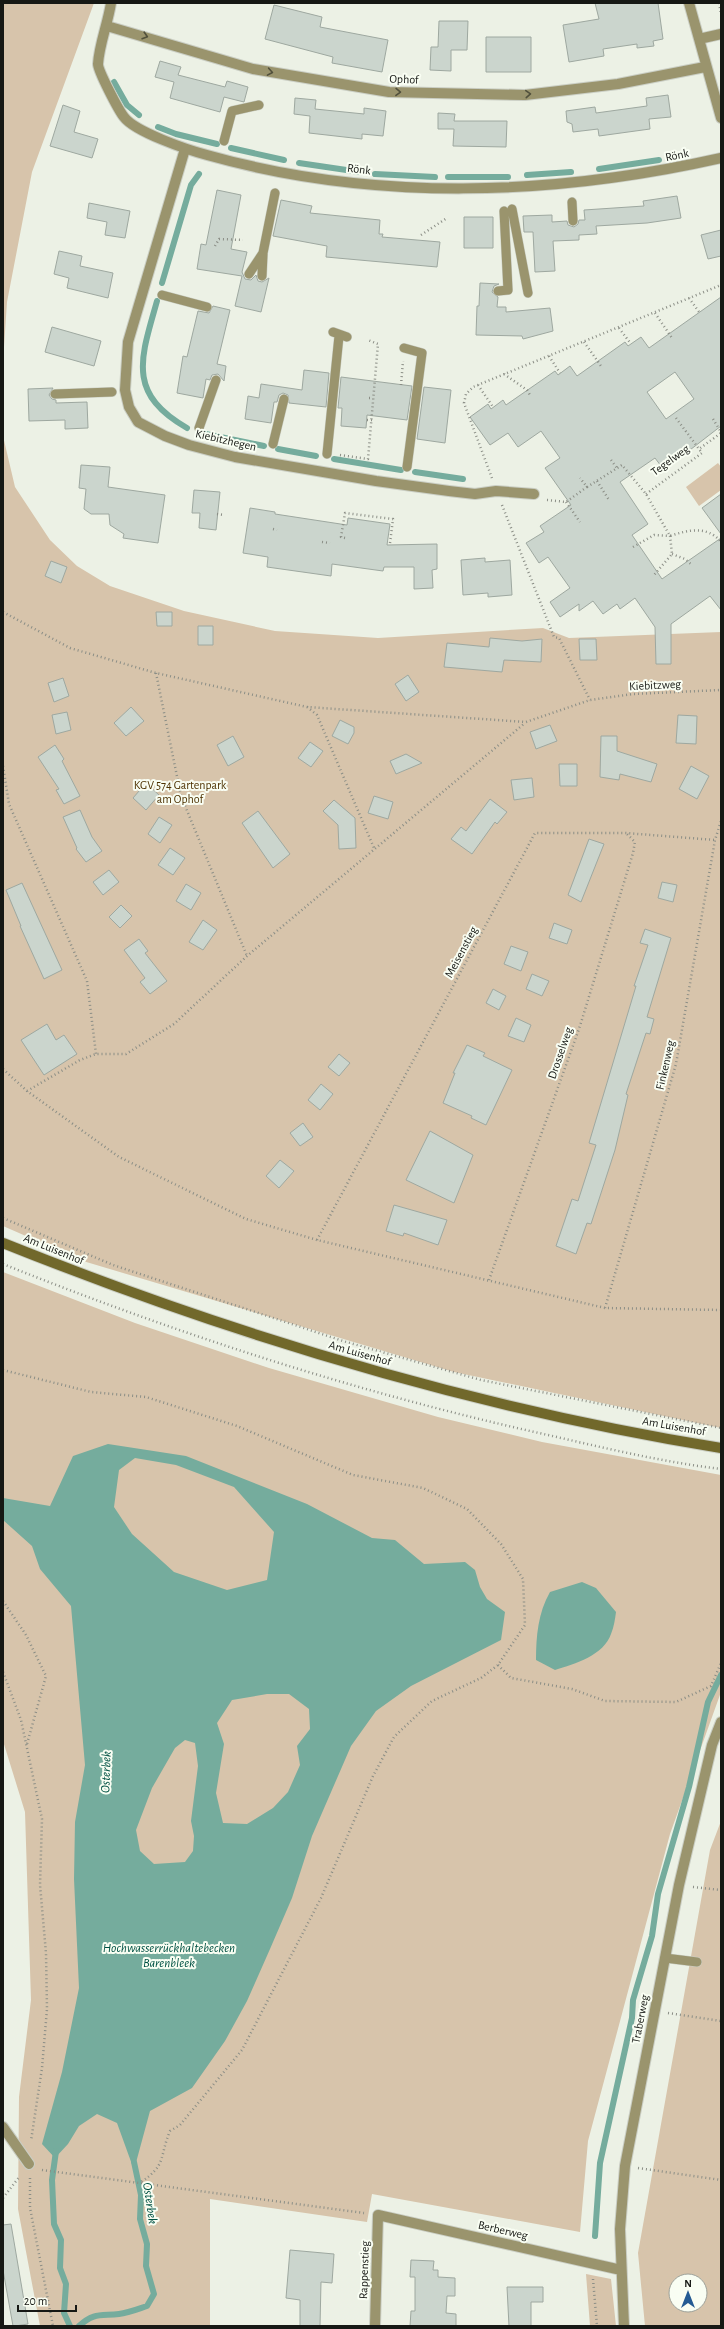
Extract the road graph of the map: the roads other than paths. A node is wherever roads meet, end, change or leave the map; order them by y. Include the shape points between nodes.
1 (111, 3) edge
2 (689, 3) edge
3 (107, 26) junction
4 (721, 34) edge
5 (699, 39) junction
6 (706, 67) junction
7 (259, 105) dead end
8 (721, 118) edge
9 (224, 141) dead end
10 (185, 149) junction
11 (721, 158) edge
12 (275, 193) dead end
13 (572, 202) dead end
14 (573, 220) dead end
15 (263, 253) junction
16 (250, 274) dead end
17 (262, 276) dead end
18 (498, 291) dead end
19 (528, 293) dead end
20 (162, 295) dead end
21 (207, 307) dead end
22 (340, 335) dead end
23 (404, 348) dead end
24 (216, 380) dead end
25 (112, 392) dead end
26 (55, 394) dead end
27 (284, 399) dead end
28 (199, 428) dead end
29 (272, 444) dead end
30 (327, 454) road end
31 (409, 464) dead end
32 (534, 494) road end
33 (3, 1242) edge
34 (721, 1448) edge
35 (721, 1722) edge
36 (665, 1958) junction
37 (697, 1962) dead end
38 (3, 2127) edge
39 (30, 2164) road end
40 (378, 2215) joint
41 (621, 2270) junction
42 (375, 2326) edge
43 (624, 2326) edge

1 - 3 street, Rönk
2 - 5 street
3 -> 6 street, Ophof via 253,69 388,92 526,95 618,84
3 - 10 street, Rönk via 98,66 124,118
4 - 5 street
5 - 6 street
6 - 8 street
7 - 9 lane via 232,111
10 - 11 street, Rönk via 289,174 368,184 441,189 519,188 588,182 664,171
10 - 32 street, Kiebitzhegen via 128,342 125,390 129,407 138,422 189,445 235,457 475,494 496,491
12 - 15 lane
13 - 14 lane
15 - 16 lane
15 - 17 lane
18 - 19 lane via 508,290 508,210
20 - 21 lane
22 - 30 lane
23 - 31 lane via 425,351
24 - 28 lane
25 - 26 lane
27 - 29 lane
33 - 34 main road, Am Luisenhof via 192,1314 381,1373 520,1409
35 - 36 street, Traberweg via 712,1745 679,1885
36 - 37 lane
36 - 41 street, Traberweg via 625,2166 620,2229
38 - 39 street
40 - 41 street, Berberweg
40 - 42 street, Rappenstieg
41 - 43 street, Traberweg

